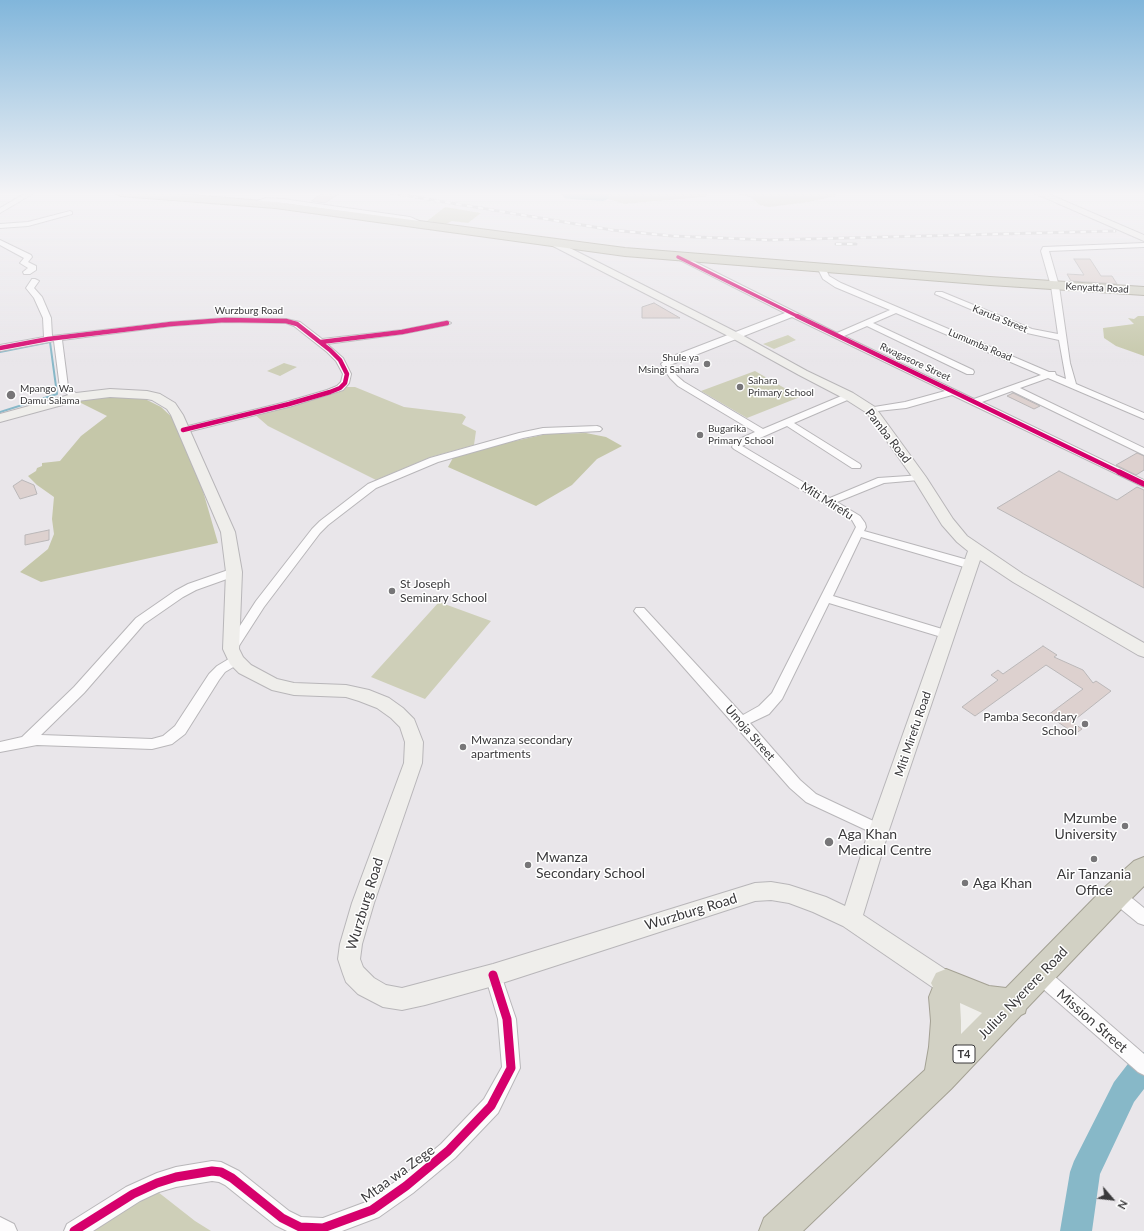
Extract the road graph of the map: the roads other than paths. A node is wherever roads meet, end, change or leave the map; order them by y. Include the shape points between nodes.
1 (16, 250) edge
2 (569, 250) edge
3 (607, 250) edge
4 (1045, 250) edge
5 (678, 257) junction
6 (821, 267) junction
7 (27, 272) dead end
8 (35, 281) dead end
9 (1055, 286) junction
10 (1144, 291) edge
11 (939, 294) dead end
12 (896, 310) junction
13 (791, 314) junction
14 (447, 323) dead end
15 (867, 323) junction
16 (736, 336) junction
17 (837, 336) junction
18 (58, 338) junction
19 (1063, 338) junction
20 (48, 339) junction
21 (320, 342) junction
22 (0, 348) edge
23 (1068, 369) junction
24 (970, 372) dead end
25 (1049, 375) junction
26 (1072, 386) junction
27 (1012, 388) junction
28 (953, 392) junction
29 (849, 396) junction
30 (76, 397) junction
31 (974, 402) junction
32 (871, 410) junction
33 (1144, 416) edge
34 (0, 418) edge
35 (786, 422) junction
36 (597, 429) dead end
37 (183, 430) junction
38 (762, 432) junction
39 (1144, 452) edge
40 (856, 466) dead end
41 (919, 477) junction
42 (1144, 484) edge
43 (830, 502) junction
44 (858, 533) junction
45 (973, 558) junction
46 (234, 572) junction
47 (826, 598) junction
48 (640, 611) dead end
49 (948, 635) junction
50 (1144, 651) edge
51 (234, 654) junction
52 (741, 722) junction
53 (26, 741) junction
54 (0, 747) edge
55 (879, 830) junction
56 (1144, 869) edge
57 (1116, 895) junction
58 (1144, 918) edge
59 (851, 919) junction
60 (493, 975) junction
61 (1040, 975) junction
62 (945, 990) junction
63 (1014, 1003) junction
64 (982, 1036) junction
65 (1144, 1066) edge
66 (940, 1078) junction
67 (0, 1227) edge
68 (7, 1231) edge
69 (74, 1231) edge
70 (777, 1231) edge

1 - 7 street via 28,257 24,263 33,268
2 - 16 main road, Pamba Road
3 - 5 highway, Kenyatta Road
4 - 9 street
5 - 6 highway, Kenyatta Road
5 - 13 street, Rwagasore Street
6 - 9 highway, Kenyatta Road
6 - 12 street, Lumumba Road via 831,281
8 - 20 street via 30,288 38,297 47,318
9 - 10 highway, Kenyatta Road
9 - 19 street
11 - 19 street, Karuta Street via 1030,331
12 - 15 street
12 - 25 street, Lumumba Road
13 - 16 street
13 - 17 street, Rwagasore Street
14 - 21 street via 402,332
15 - 17 street
15 - 24 street
16 - 29 main road, Pamba Road
16 - 38 street via 671,360 665,365 681,384
17 - 28 street, Rwagasore Street
18 - 20 street, Wurzburg Road
18 - 21 street, Wurzburg Road via 171,324 263,320 294,322
18 - 30 street via 64,388
19 - 23 street
20 - 22 street, Wurzburg Road
21 - 37 street, Wurzburg Road via 345,368 347,380 340,388 297,402
23 - 25 street
23 - 26 street
25 - 26 street, Lumumba Road
25 - 27 street
26 - 33 street, Lumumba Road
27 - 31 street
27 - 39 street
28 - 31 street, Rwagasore Street
28 - 32 street
29 - 32 main road, Pamba Road
29 - 35 street, Miti Mirefu
30 - 34 main road
30 - 37 main road via 128,393 156,398 171,406
31 - 42 street, Rwagasore Street
32 - 41 main road, Pamba Road
35 - 38 street, Miti Mirefu
35 - 40 street
36 - 51 street via 543,431 509,438 434,460 372,486 316,530 260,604
37 - 46 main road via 228,532
38 - 43 street, Miti Mirefu via 742,440 737,447
41 - 43 street via 882,480
41 - 45 main road, Pamba Road
43 - 44 street, Miti Mirefu via 856,518 861,527
44 - 45 street
44 - 47 street, Miti Mirefu
45 - 49 main road, Miti Mirefu Road
45 - 50 main road, Pamba Road via 1018,578
46 - 51 main road
46 - 53 street via 192,587 140,621 79,690
47 - 49 street
47 - 52 street, Miti Mirefu via 777,696 764,710
48 - 52 street, Umoja Street
49 - 55 main road, Miti Mirefu Road
51 - 53 street via 214,677 180,730 167,740 152,744
51 - 60 main road, Wurzburg Road via 245,669 272,684 294,689 346,691 363,695 382,702 408,724 414,742 413,764 363,903 351,944 349,959 354,974 366,986 383,996 402,999
52 - 55 street, Umoja Street via 795,784 811,798
53 - 54 street
55 - 59 main road, Miti Mirefu Road
56 - 57 highway, Julius Nyerere Road / T4
57 - 58 street
57 - 61 highway, Julius Nyerere Road / T4
59 - 60 main road, Wurzburg Road via 789,894 755,892
59 - 62 main road, Wurzburg Road via 908,956
60 - 69 street, Mtaa wa Zege via 507,1019 510,1068 504,1081 491,1106 448,1152 372,1210 323,1228 300,1227 282,1218 232,1178 221,1172 212,1171 176,1177 151,1186 133,1194
61 - 63 highway, Julius Nyerere Road / T4
61 - 65 street, Mission Street
62 - 63 highway via 989,1001
62 - 64 main road, Wurzburg Road
62 - 66 highway via 945,1047
63 - 64 highway, Julius Nyerere Road / T4
64 - 66 highway, Julius Nyerere Road / T4
66 - 70 highway, Julius Nyerere Road / T4
67 - 68 street

